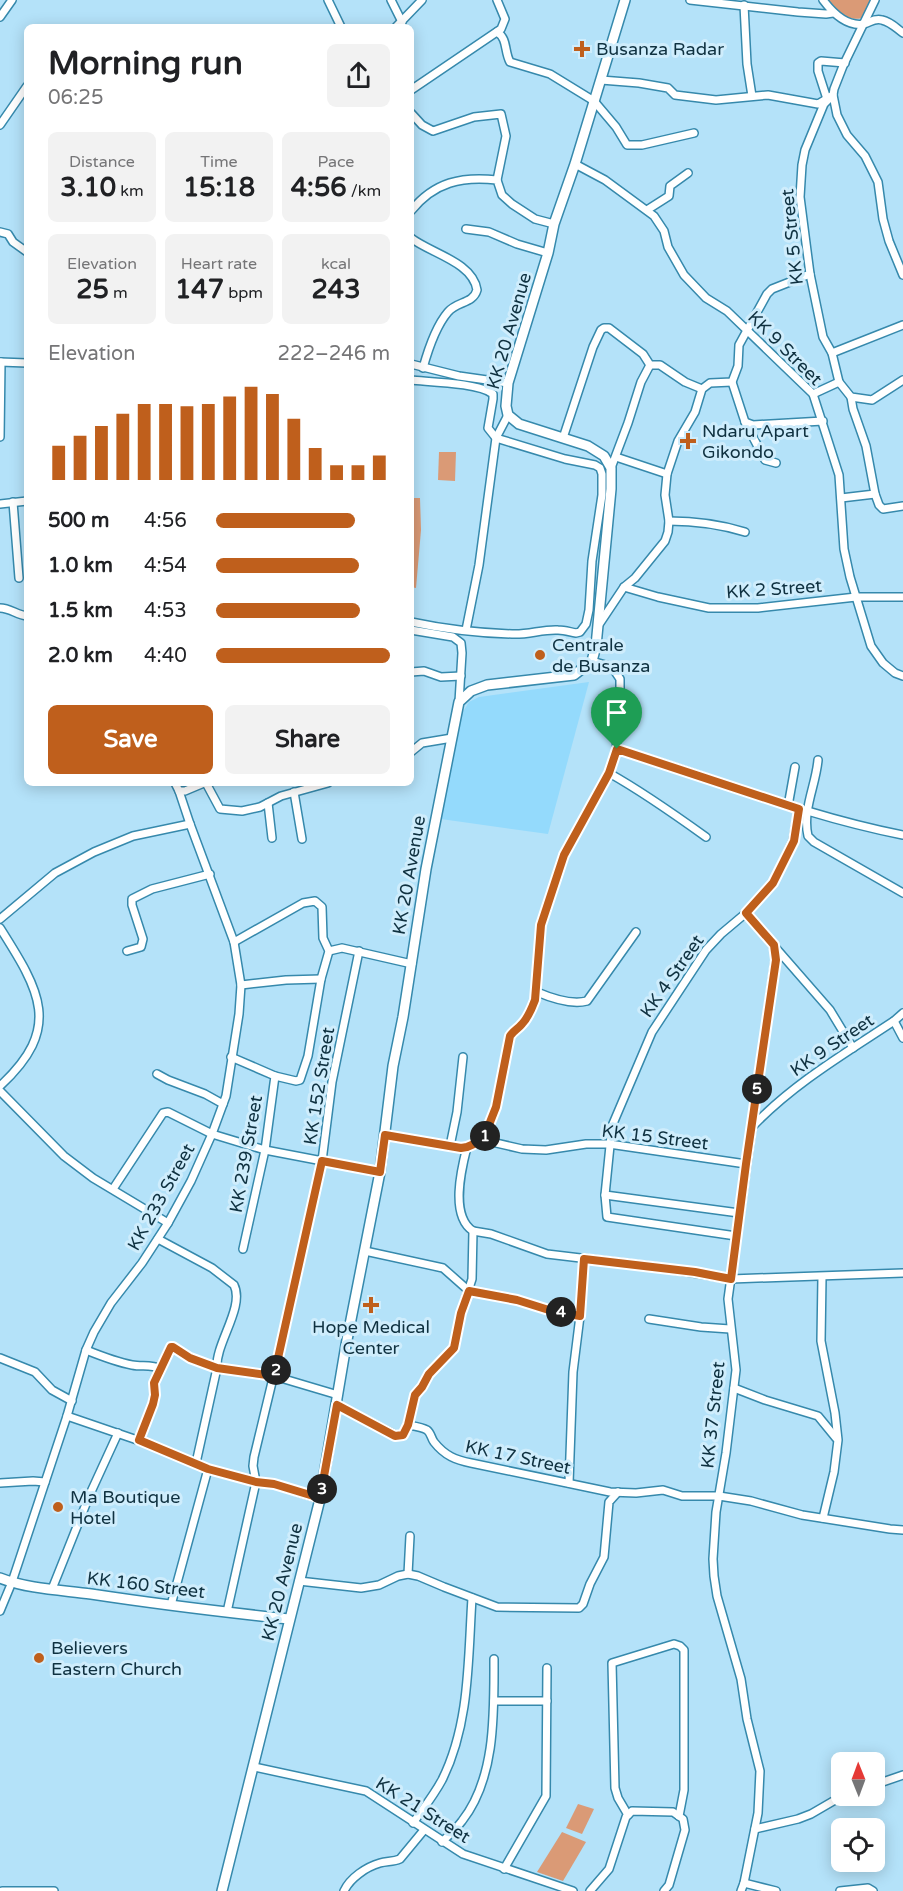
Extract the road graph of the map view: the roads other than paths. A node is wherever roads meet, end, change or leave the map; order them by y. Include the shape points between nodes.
1 (12, 0) edge
2 (328, 0) edge
3 (391, 0) edge
4 (422, 0) edge
5 (497, 0) edge
6 (625, 0) edge
7 (690, 0) edge
8 (824, 0) edge
9 (875, 0) edge
10 (744, 5) junction
11 (833, 13) junction
12 (0, 17) edge
13 (340, 24) edge
14 (399, 24) edge
15 (400, 24) edge
16 (863, 24) junction
17 (497, 32) junction
18 (901, 32) edge
19 (903, 39) edge
20 (845, 63) junction
21 (602, 80) junction
22 (414, 88) edge
23 (24, 90) edge
24 (752, 96) junction
25 (830, 97) junction
26 (594, 101) junction
27 (414, 116) edge
28 (0, 125) edge
29 (694, 133) dead end
30 (575, 164) junction
31 (688, 173) dead end
32 (497, 180) junction
33 (414, 207) edge
34 (647, 210) junction
35 (554, 224) junction
36 (466, 230) dead end
37 (0, 232) edge
38 (414, 241) edge
39 (24, 250) edge
40 (548, 253) junction
41 (810, 274) junction
42 (903, 275) edge
43 (903, 325) edge
44 (748, 332) junction
45 (832, 353) junction
46 (1, 362) edge
47 (24, 363) edge
48 (414, 365) edge
49 (650, 365) junction
50 (423, 368) junction
51 (414, 380) edge
52 (903, 380) edge
53 (732, 382) junction
54 (839, 382) junction
55 (508, 383) junction
56 (702, 389) junction
57 (813, 394) junction
58 (851, 397) junction
59 (508, 415) junction
60 (822, 421) junction
61 (745, 422) junction
62 (0, 437) edge
63 (496, 438) junction
64 (563, 438) junction
65 (616, 457) junction
66 (776, 462) dead end
67 (611, 468) junction
68 (667, 474) junction
69 (875, 494) junction
70 (841, 498) junction
71 (24, 501) edge
72 (13, 502) junction
73 (0, 504) edge
74 (903, 506) edge
75 (669, 521) junction
76 (745, 532) dead end
77 (19, 578) dead end
78 (624, 587) junction
79 (856, 597) junction
80 (903, 597) edge
81 (0, 608) edge
82 (24, 616) edge
83 (414, 623) edge
84 (598, 625) junction
85 (414, 630) edge
86 (466, 630) junction
87 (592, 661) junction
88 (414, 672) edge
89 (461, 676) junction
90 (903, 676) edge
91 (459, 702) junction
92 (452, 738) junction
93 (617, 749) junction
94 (414, 750) edge
95 (818, 760) dead end
96 (795, 767) dead end
97 (609, 773) junction
98 (176, 786) edge
99 (198, 786) edge
100 (207, 786) edge
101 (317, 786) edge
102 (179, 791) junction
103 (294, 792) junction
104 (268, 803) junction
105 (788, 806) junction
106 (803, 810) junction
107 (190, 824) junction
108 (903, 835) edge
109 (706, 837) dead end
110 (272, 838) dead end
111 (302, 839) dead end
112 (210, 874) junction
113 (903, 893) edge
114 (746, 913) junction
115 (0, 919) edge
116 (0, 928) edge
117 (636, 932) dead end
118 (234, 942) junction
119 (774, 945) junction
120 (128, 951) dead end
121 (329, 951) junction
122 (359, 951) junction
123 (412, 964) junction
124 (321, 979) junction
125 (241, 986) junction
126 (537, 993) junction
127 (903, 1014) edge
128 (894, 1021) junction
129 (903, 1038) edge
130 (853, 1048) junction
131 (231, 1057) junction
132 (463, 1057) dead end
133 (157, 1074) dead end
134 (276, 1076) junction
135 (0, 1089) edge
136 (223, 1104) junction
137 (752, 1127) junction
138 (212, 1134) junction
139 (385, 1135) junction
140 (483, 1140) junction
141 (609, 1144) junction
142 (450, 1146) junction
143 (467, 1147) junction
144 (265, 1150) junction
145 (322, 1161) junction
146 (746, 1164) junction
147 (380, 1172) junction
148 (113, 1189) junction
149 (605, 1195) junction
150 (740, 1213) junction
151 (168, 1223) junction
152 (473, 1231) junction
153 (736, 1236) junction
154 (158, 1239) junction
155 (243, 1250) dead end
156 (365, 1251) junction
157 (584, 1259) junction
158 (903, 1273) edge
159 (822, 1277) junction
160 (731, 1279) junction
161 (469, 1291) junction
162 (580, 1316) junction
163 (649, 1319) dead end
164 (730, 1329) junction
165 (86, 1350) junction
166 (0, 1358) edge
167 (217, 1368) junction
168 (160, 1369) junction
169 (274, 1376) junction
170 (734, 1388) junction
171 (338, 1400) junction
172 (72, 1401) junction
173 (68, 1416) junction
174 (408, 1425) junction
175 (118, 1433) junction
176 (139, 1440) junction
177 (837, 1440) junction
178 (196, 1463) junction
179 (208, 1469) junction
180 (45, 1482) junction
181 (256, 1482) junction
182 (0, 1483) edge
183 (569, 1483) junction
184 (618, 1492) junction
185 (719, 1496) junction
186 (320, 1498) junction
187 (823, 1518) junction
188 (903, 1530) edge
189 (410, 1536) dead end
190 (408, 1574) junction
191 (0, 1578) edge
192 (299, 1581) junction
193 (12, 1582) junction
194 (52, 1589) junction
195 (472, 1598) junction
196 (171, 1605) junction
197 (0, 1611) edge
198 (226, 1612) junction
199 (289, 1619) junction
200 (494, 1659) dead end
201 (547, 1668) dead end
202 (494, 1701) junction
203 (547, 1701) junction
204 (254, 1767) junction
205 (903, 1775) edge
206 (885, 1781) edge
207 (831, 1802) edge
208 (628, 1815) junction
209 (679, 1816) junction
210 (413, 1823) junction
211 (755, 1829) junction
212 (424, 1830) junction
213 (442, 1842) junction
214 (504, 1869) junction
215 (744, 1883) junction
216 (2, 1891) edge
217 (54, 1891) edge
218 (222, 1891) edge
219 (344, 1891) edge
220 (573, 1891) edge
221 (590, 1891) edge
222 (664, 1891) edge
223 (741, 1891) edge
224 (776, 1891) edge
225 (840, 1891) edge
226 (873, 1891) edge

1 - 12 street
2 - 13 street
3 - 14 street
4 - 15 street
5 - 17 street via 505,19
6 - 21 main road, KK 20 Avenue
7 - 10 street
8 - 11 street
9 - 16 street, KK 5 Street
10 - 11 street
10 - 24 street
11 - 16 street
16 - 18 street via 884,20
16 - 20 street, KK 5 Street
17 - 22 street
17 - 26 street via 504,37 511,63 550,74
18 - 19 street
20 - 25 street, KK 5 Street
20 - 25 street via 818,63
21 - 24 street via 661,86 675,95 697,98
21 - 26 main road, KK 20 Avenue
23 - 28 street
24 - 25 street via 818,104
25 - 41 street, KK 5 Street via 802,165 800,197
25 - 42 street via 847,135 865,156 878,182 883,219
26 - 29 street via 627,145
26 - 30 main road, KK 20 Avenue
27 - 32 street via 433,131 474,117 501,114 506,136
30 - 34 street, KK 9 Street
30 - 35 main road, KK 20 Avenue
31 - 34 street via 670,186 669,196
32 - 33 street via 478,178 444,184
32 - 35 street via 502,195 512,204 535,219
34 - 44 street, KK 9 Street via 664,231 684,275
35 - 40 main road, KK 20 Avenue
36 - 40 street via 489,232
37 - 39 street via 8,234
38 - 50 street via 460,265 474,279 477,290 467,302 444,316
40 - 55 main road, KK 20 Avenue
41 - 44 street via 772,289
41 - 45 street, KK 5 Street via 823,337
43 - 45 street
44 - 53 street via 740,345
44 - 57 street, KK 9 Street
45 - 54 street, KK 5 Street
46 - 47 street
46 - 62 street
48 - 50 street
49 - 56 street via 660,365
49 - 64 street via 643,354 609,328 602,329
49 - 65 street
50 - 55 street
51 - 63 street via 488,390 493,394 488,428
52 - 58 street via 872,400
53 - 56 street via 710,383
53 - 61 street
54 - 57 street
54 - 58 street
55 - 59 main road, KK 20 Avenue
56 - 68 street
57 - 60 street, KK 9 Street
58 - 69 street
59 - 63 street
59 - 64 main road, KK 20 Avenue via 519,424
60 - 61 street via 753,425
60 - 70 street, KK 9 Street via 839,475
61 - 66 street via 765,460
63 - 86 street
63 - 86 street via 600,468 602,495 589,610 586,624 576,633 557,629 513,634
64 - 67 main road, KK 20 Avenue via 600,453
65 - 67 street
65 - 68 street
67 - 84 main road
68 - 75 street
69 - 70 street
69 - 74 street via 883,509
70 - 79 street, KK 9 Street via 844,549
71 - 72 street
72 - 73 street
72 - 77 street
75 - 76 street via 699,521
75 - 78 street via 665,541
78 - 79 street, KK 2 Street via 709,608 780,607
78 - 84 street
79 - 80 street, KK 2 Street
79 - 90 street, KK 9 Street via 872,646 883,663
81 - 82 street
83 - 86 street
84 - 87 main road
85 - 89 street via 453,637 461,643
87 - 91 main road via 574,675 487,685 471,691
87 - 93 street via 612,667 620,679 614,719
88 - 89 street
89 - 91 street
91 - 92 main road, KK 20 Avenue
92 - 94 street via 422,743
92 - 123 main road, KK 20 Avenue
93 - 97 street
93 - 105 street
95 - 106 street, KK 4 Street via 817,774
96 - 105 street
97 - 109 street
97 - 126 street via 564,855 541,925
98 - 102 street, KK 233 Street
99 - 102 street
100 - 104 street via 220,809 242,811
101 - 103 street
102 - 107 street, KK 233 Street
103 - 104 street
103 - 111 street
104 - 110 street
105 - 106 street
106 - 108 street
106 - 113 street via 810,839
106 - 114 street, KK 4 Street via 794,841 773,883
107 - 112 street, KK 233 Street
107 - 115 street via 147,831 94,852 55,873
112 - 118 street, KK 233 Street
112 - 120 street via 132,898 143,944
114 - 119 street
114 - 141 street, KK 4 Street via 706,950 652,1032 615,1115
116 - 135 street via 25,971 40,1013 33,1047
117 - 126 street via 587,1001
118 - 121 street via 303,903 315,901 322,907 323,938
118 - 125 street, KK 233 Street
119 - 130 street via 830,1010
119 - 137 street, KK 37 Street via 776,960
121 - 122 street
121 - 124 street
122 - 123 street
122 - 145 street, KK 152 Street via 332,1082
123 - 139 main road, KK 20 Avenue
124 - 125 street
124 - 134 street via 302,1079
125 - 131 street, KK 233 Street
126 - 140 street via 522,1025 510,1036 496,1107
127 - 128 street, KK 9 Street
128 - 129 street
128 - 130 street, KK 9 Street
130 - 137 street, KK 9 Street via 808,1077
131 - 134 street, KK 239 Street
131 - 136 street, KK 233 Street
132 - 142 street
133 - 136 street
134 - 144 street, KK 239 Street
135 - 148 street via 64,1156
136 - 138 street, KK 233 Street
137 - 146 street, KK 37 Street
138 - 144 street
138 - 148 street via 165,1112
138 - 151 street, KK 233 Street
139 - 142 street
139 - 147 main road, KK 20 Avenue
140 - 141 street, KK 15 Street via 546,1150
140 - 143 street
141 - 146 street, KK 15 Street
141 - 149 street, KK 4 Street
142 - 143 street
143 - 152 street via 460,1179 460,1211 466,1227
144 - 145 street
144 - 155 street, KK 239 Street
145 - 147 street
145 - 169 street, KK 152 Street
146 - 150 street, KK 37 Street
147 - 156 main road, KK 20 Avenue
148 - 151 street
149 - 150 street
149 - 153 street via 609,1218
150 - 153 street, KK 37 Street
151 - 154 street, KK 233 Street
152 - 157 street via 539,1253
152 - 161 street
153 - 160 street, KK 37 Street
154 - 165 street, KK 233 Street via 101,1320
154 - 167 street via 212,1268 236,1288 230,1324 217,1355
156 - 161 street via 443,1268
156 - 171 main road, KK 20 Avenue
157 - 160 street
157 - 162 street
158 - 159 street
159 - 160 street
159 - 177 street via 821,1341
160 - 164 street, KK 37 Street
161 - 162 street
161 - 174 street via 454,1348 415,1395
162 - 183 street via 573,1372
163 - 164 street
164 - 170 street, KK 37 Street via 736,1370
165 - 168 street via 123,1363
165 - 172 street, KK 233 Street
166 - 172 street via 35,1371 52,1390
167 - 168 street via 172,1347
167 - 169 street
167 - 178 street
168 - 176 street via 154,1383 153,1404
169 - 171 street
169 - 181 street, KK 152 Street via 254,1457
170 - 177 street via 818,1416
170 - 185 street, KK 37 Street
171 - 174 street via 395,1436 403,1435
171 - 186 main road, KK 20 Avenue
172 - 173 street, KK 233 Street
173 - 175 street
173 - 180 street, KK 233 Street
174 - 183 street, KK 17 Street via 429,1431 437,1445 456,1460
175 - 176 street
175 - 194 street
176 - 178 street
177 - 187 street
178 - 179 street
179 - 181 street
179 - 196 street
180 - 182 street
180 - 193 street, KK 233 Street
181 - 186 street
181 - 198 street, KK 152 Street
183 - 184 street, KK 17 Street
184 - 185 street, KK 17 Street via 663,1490 682,1496
184 - 195 street via 609,1502 604,1557 581,1608 497,1606
185 - 187 street, KK 17 Street
185 - 211 street, KK 37 Street via 714,1576 759,1763
186 - 192 main road, KK 20 Avenue
187 - 188 street, KK 17 Street
189 - 190 street
190 - 192 street via 361,1588
190 - 195 street
191 - 193 main road, KK 160 Street
192 - 199 main road, KK 20 Avenue
193 - 194 main road, KK 160 Street
193 - 197 street, KK 233 Street
194 - 196 main road, KK 160 Street
195 - 210 street via 463,1718 440,1783
196 - 198 main road, KK 160 Street
198 - 199 main road, KK 160 Street
199 - 204 main road, KK 20 Avenue
200 - 202 street
201 - 203 street
202 - 203 street
202 - 213 street via 488,1761 477,1794 462,1821
203 - 214 street via 546,1796
204 - 210 street, KK 21 Street via 366,1791
204 - 218 main road, KK 20 Avenue
205 - 206 street
207 - 211 street via 798,1819
208 - 209 street via 632,1811 673,1812
208 - 209 street via 615,1788 612,1663 674,1644 684,1650 684,1780
208 - 221 street via 609,1869
209 - 222 street via 686,1830
210 - 212 street, KK 21 Street
211 - 215 street, KK 37 Street
212 - 213 street, KK 21 Street
212 - 219 street via 400,1859 379,1863 355,1877
213 - 214 street, KK 21 Street
214 - 220 street, KK 21 Street
215 - 223 street, KK 37 Street
215 - 224 street
216 - 217 street
225 - 226 street

